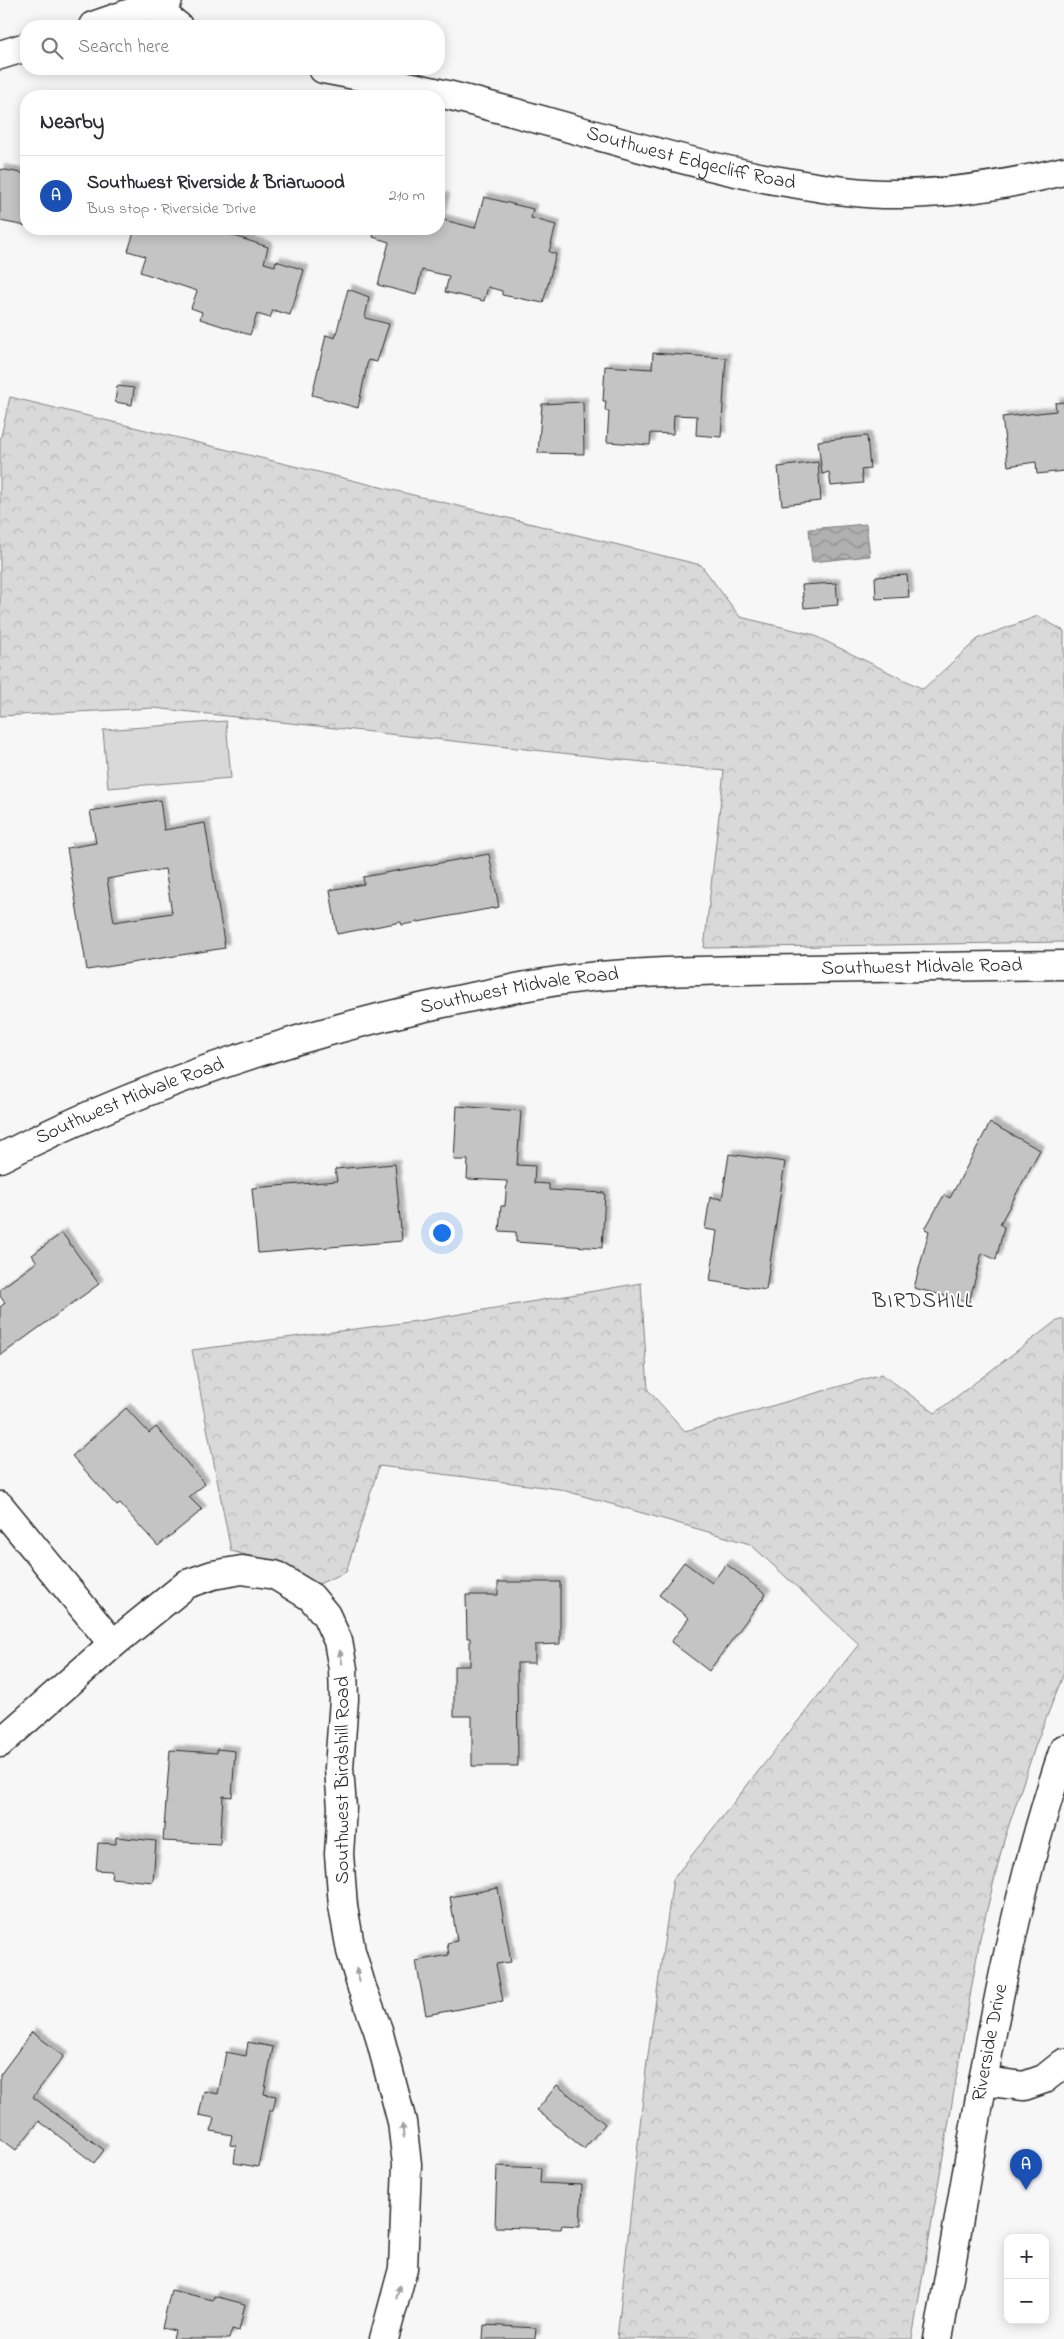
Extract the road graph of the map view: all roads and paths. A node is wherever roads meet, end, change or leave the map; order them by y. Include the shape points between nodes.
1 (160, 3) edge
2 (110, 20) edge
3 (173, 20) edge
4 (20, 49) edge
5 (0, 55) edge
6 (354, 75) edge
7 (430, 90) edge
8 (445, 94) edge
9 (1064, 171) edge
10 (1064, 965) edge
11 (0, 1158) edge
12 (0, 1506) edge
13 (112, 1644) junction
14 (0, 1743) edge
15 (1064, 1749) edge
16 (1064, 2063) edge
17 (983, 2081) junction
18 (384, 2339) edge
19 (938, 2339) edge

1 - 2 street
1 - 3 street
4 - 5 street
6 - 7 street, Southwest Edgecliff Road
8 - 9 street, Southwest Edgecliff Road via 709,166 820,188 884,194 912,193 998,184
10 - 11 street, Southwest Midvale Road via 704,971 612,975 543,983 412,1009 252,1055 189,1076 96,1114
12 - 13 street
13 - 14 street, Southwest Birdshill Road
18 -> 13 street, Southwest Birdshill Road via 404,2269 407,2164 402,2122 378,2030 354,1960 343,1906 340,1768 344,1699 338,1641 326,1615 311,1597 276,1574 242,1570 213,1574 187,1584
15 - 17 street, Riverside Drive via 1046,1802 1011,1939
16 - 17 street via 1044,2079 1024,2086
17 - 19 street, Riverside Drive

